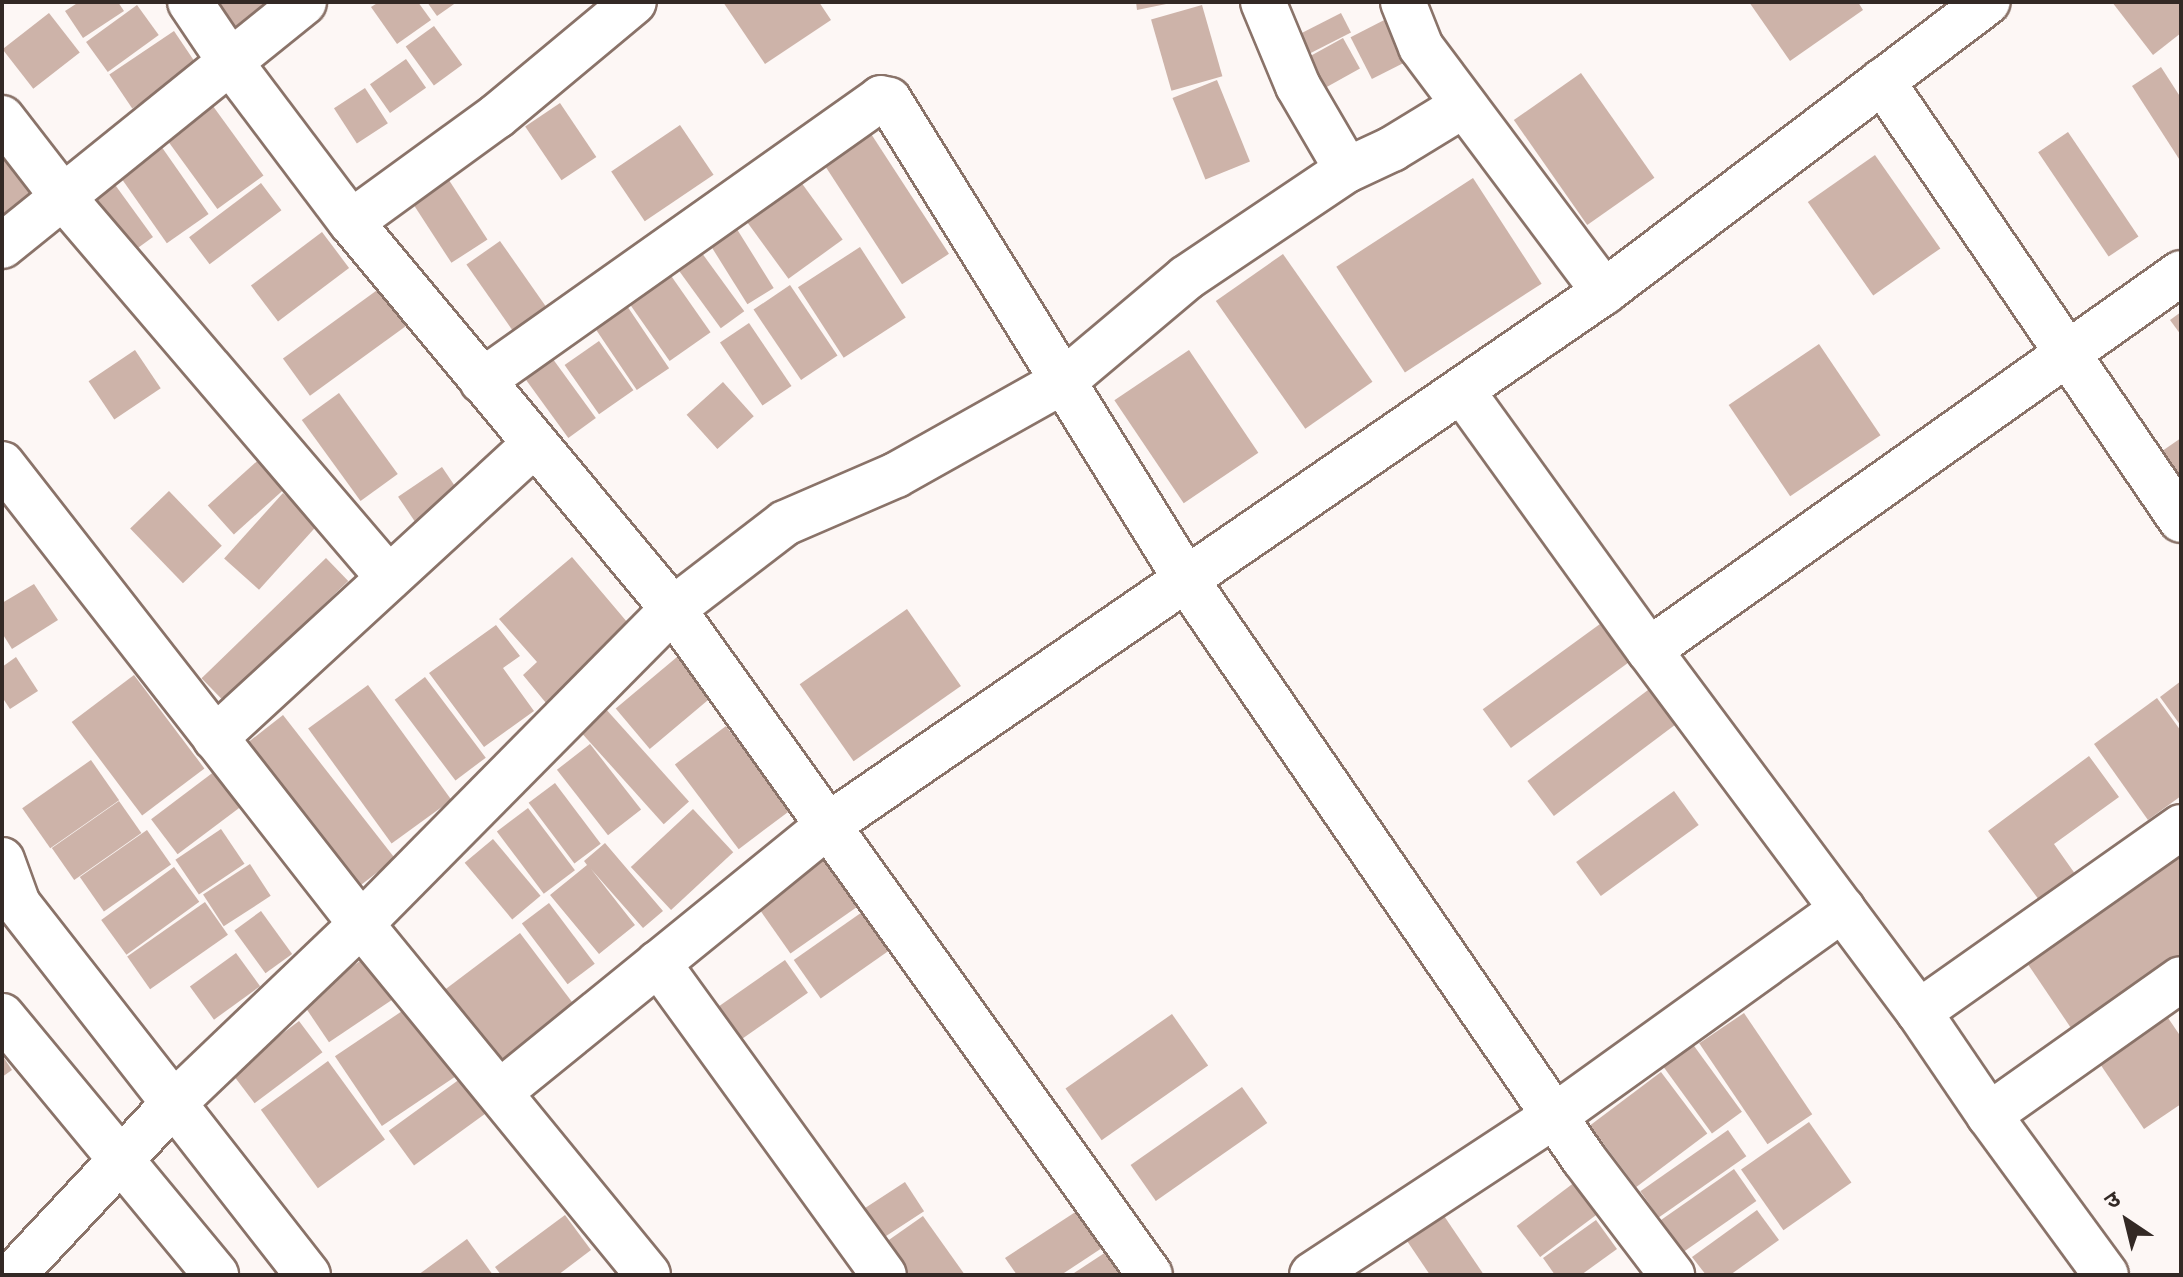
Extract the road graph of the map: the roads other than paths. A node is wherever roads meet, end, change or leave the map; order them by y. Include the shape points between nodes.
1 (190, 2) edge
2 (304, 2) edge
3 (634, 2) edge
4 (1263, 2) edge
5 (1403, 2) edge
6 (1988, 2) edge
7 (231, 63) junction
8 (1882, 81) junction
9 (1464, 105) junction
10 (2, 118) edge
11 (1347, 170) junction
12 (63, 197) junction
13 (351, 222) junction
14 (2, 246) edge
15 (2181, 273) edge
16 (1604, 292) junction
17 (2066, 352) junction
18 (1065, 380) junction
19 (482, 381) junction
20 (1462, 391) junction
21 (535, 444) junction
22 (2, 464) edge
23 (2181, 520) edge
24 (389, 578) junction
25 (1187, 581) junction
26 (673, 609) junction
27 (1649, 650) junction
28 (215, 738) junction
29 (827, 826) junction
30 (2181, 827) edge
31 (2, 860) edge
32 (10, 896) edge
33 (1843, 909) junction
34 (361, 924) junction
35 (658, 963) junction
36 (2181, 979) edge
37 (1919, 1012) junction
38 (2, 1016) edge
39 (500, 1092) junction
40 (174, 1103) junction
41 (1556, 1115) junction
42 (1989, 1115) junction
43 (121, 1160) junction
44 (13, 1275) edge
45 (216, 1275) edge
46 (308, 1275) edge
47 (648, 1275) edge
48 (884, 1275) edge
49 (1150, 1275) edge
50 (1312, 1275) edge
51 (1672, 1275) edge
52 (2106, 1275) edge

1 - 7 street
2 - 7 street
3 - 13 street via 497,116
4 - 11 street via 1298,86
5 - 9 street via 1421,47
6 - 8 street
7 - 12 street
7 - 13 street
8 - 16 street
8 - 17 street
9 - 11 street
9 - 16 street
10 - 12 street
11 - 18 street via 1186,278
12 - 14 street
12 - 24 street
13 - 19 street
15 - 17 street
16 - 20 street
17 - 23 street
17 - 27 street
18 - 19 street via 885,98
18 - 25 street
18 - 26 street via 896,475 785,523
19 - 21 street
20 - 25 street
20 - 27 street
21 - 24 street
21 - 26 street
22 - 28 street
24 - 28 street
25 - 29 street
25 - 41 street
26 - 29 street
26 - 34 street
27 - 33 street
28 - 34 street
29 - 35 street
29 - 49 street
30 - 37 street
31 - 32 street
32 - 40 street
33 - 37 street
33 - 41 street
34 - 39 street
34 - 40 street
35 - 39 street
35 - 48 street
36 - 42 street
37 - 42 street
38 - 43 street
39 - 47 street
40 - 43 street
40 - 46 street
41 - 50 street
41 - 51 street
42 - 52 street
43 - 44 street
43 - 45 street

